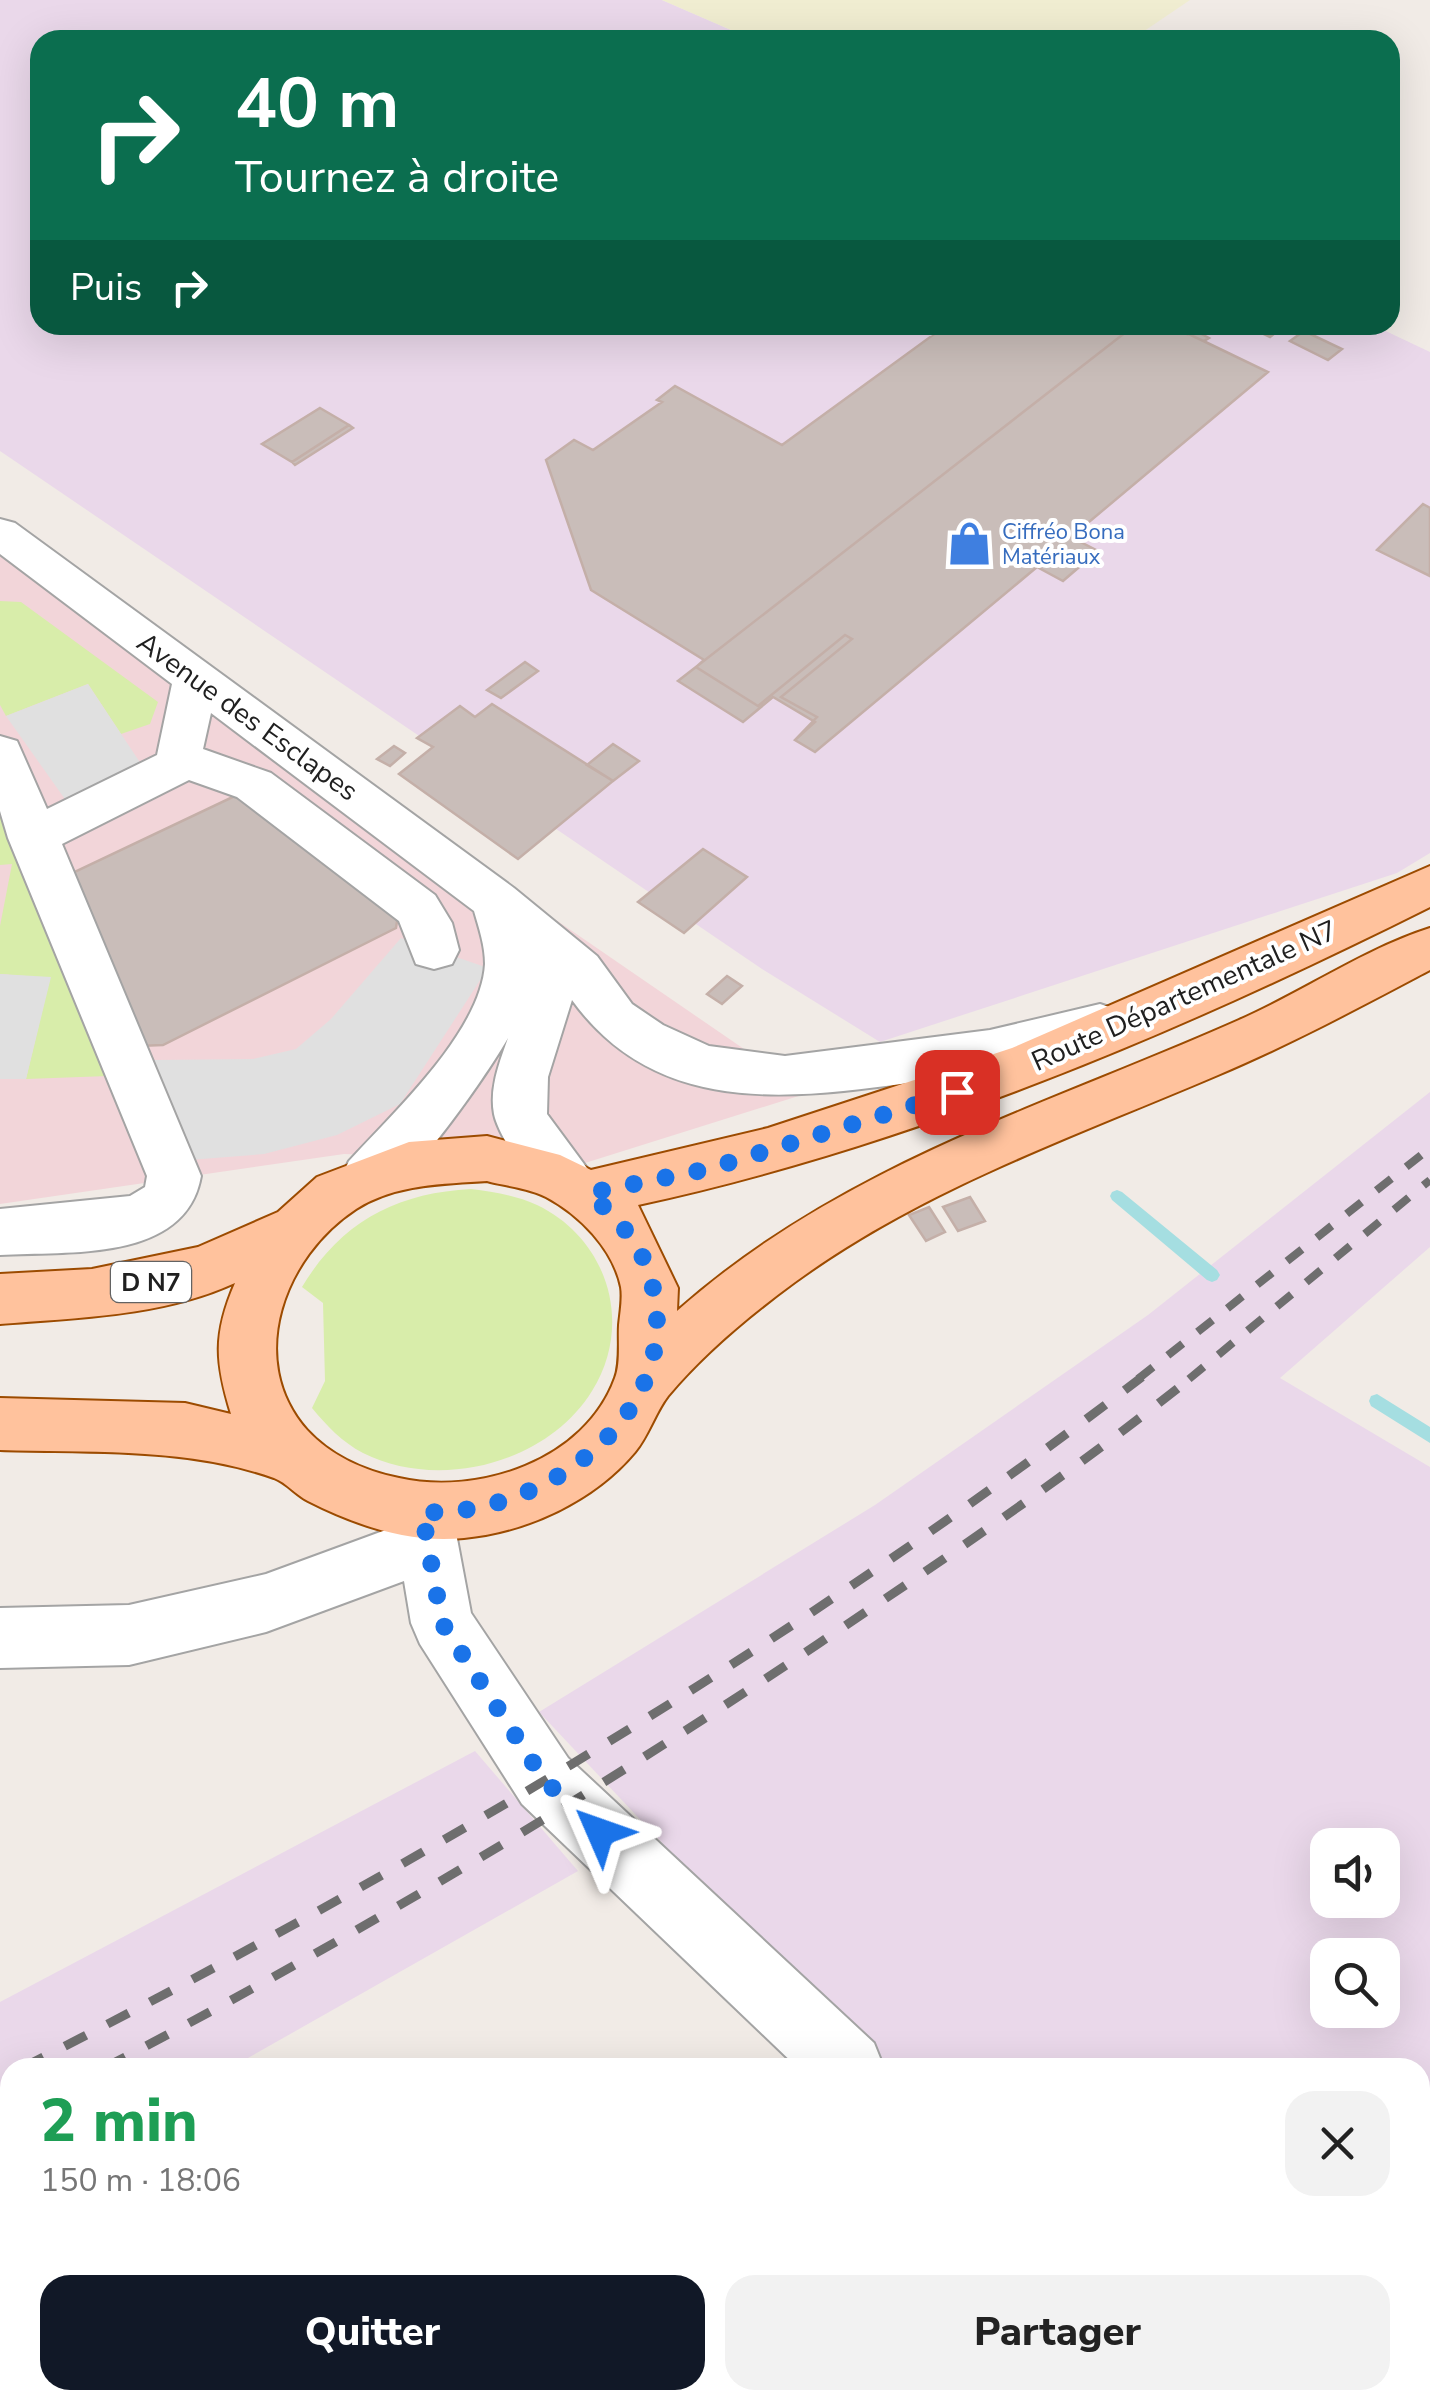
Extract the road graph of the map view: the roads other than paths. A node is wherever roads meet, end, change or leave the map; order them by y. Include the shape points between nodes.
1 (0, 533) edge
2 (50, 570) junction
3 (0, 586) edge
4 (196, 680) junction
5 (0, 753) edge
6 (186, 761) junction
7 (32, 838) junction
8 (1430, 884) edge
9 (496, 901) junction
10 (544, 943) junction
11 (1430, 947) edge
12 (434, 950) dead end
13 (1176, 1005) junction
14 (368, 1177) junction
15 (578, 1186) junction
16 (293, 1230) junction
17 (0, 1232) edge
18 (0, 1298) edge
19 (645, 1381) junction
20 (0, 1424) edge
21 (289, 1455) junction
22 (425, 1528) junction
23 (0, 1638) edge
24 (838, 2058) edge

1 - 2 street, Avenue des Esclapes
2 - 3 street
2 - 4 street, Avenue des Esclapes
4 - 6 street via 180,753
4 - 9 street, Avenue des Esclapes
5 - 7 street
6 - 7 street
6 - 12 street via 254,785 417,908
7 - 17 street via 174,1176 161,1207 104,1224
8 - 13 main road, Route Départementale N7
9 - 10 street, Avenue des Esclapes
9 - 14 street via 509,948 507,984 478,1043
10 - 13 street, Avenue des Esclapes via 579,970 614,1018 645,1040 699,1065 741,1074 785,1077 990,1050
10 - 15 street via 550,978 520,1110 526,1130
11 - 19 main road via 1262,1033 911,1182 776,1264
13 - 15 main road, Route Départementale N7 via 957,1092 708,1169
14 - 15 main road via 457,1156 510,1160
14 - 16 main road
15 - 19 main road via 620,1222 642,1256 654,1296 656,1338
16 - 18 main road, D N7 via 206,1270 92,1293
16 - 21 main road via 264,1272 248,1318 246,1367 260,1413
19 - 22 main road via 615,1431 569,1473 511,1501 446,1513
20 - 21 main road via 185,1430
21 - 22 main road
22 - 23 street via 266,1604 129,1635
22 - 24 street via 442,1623 545,1781

